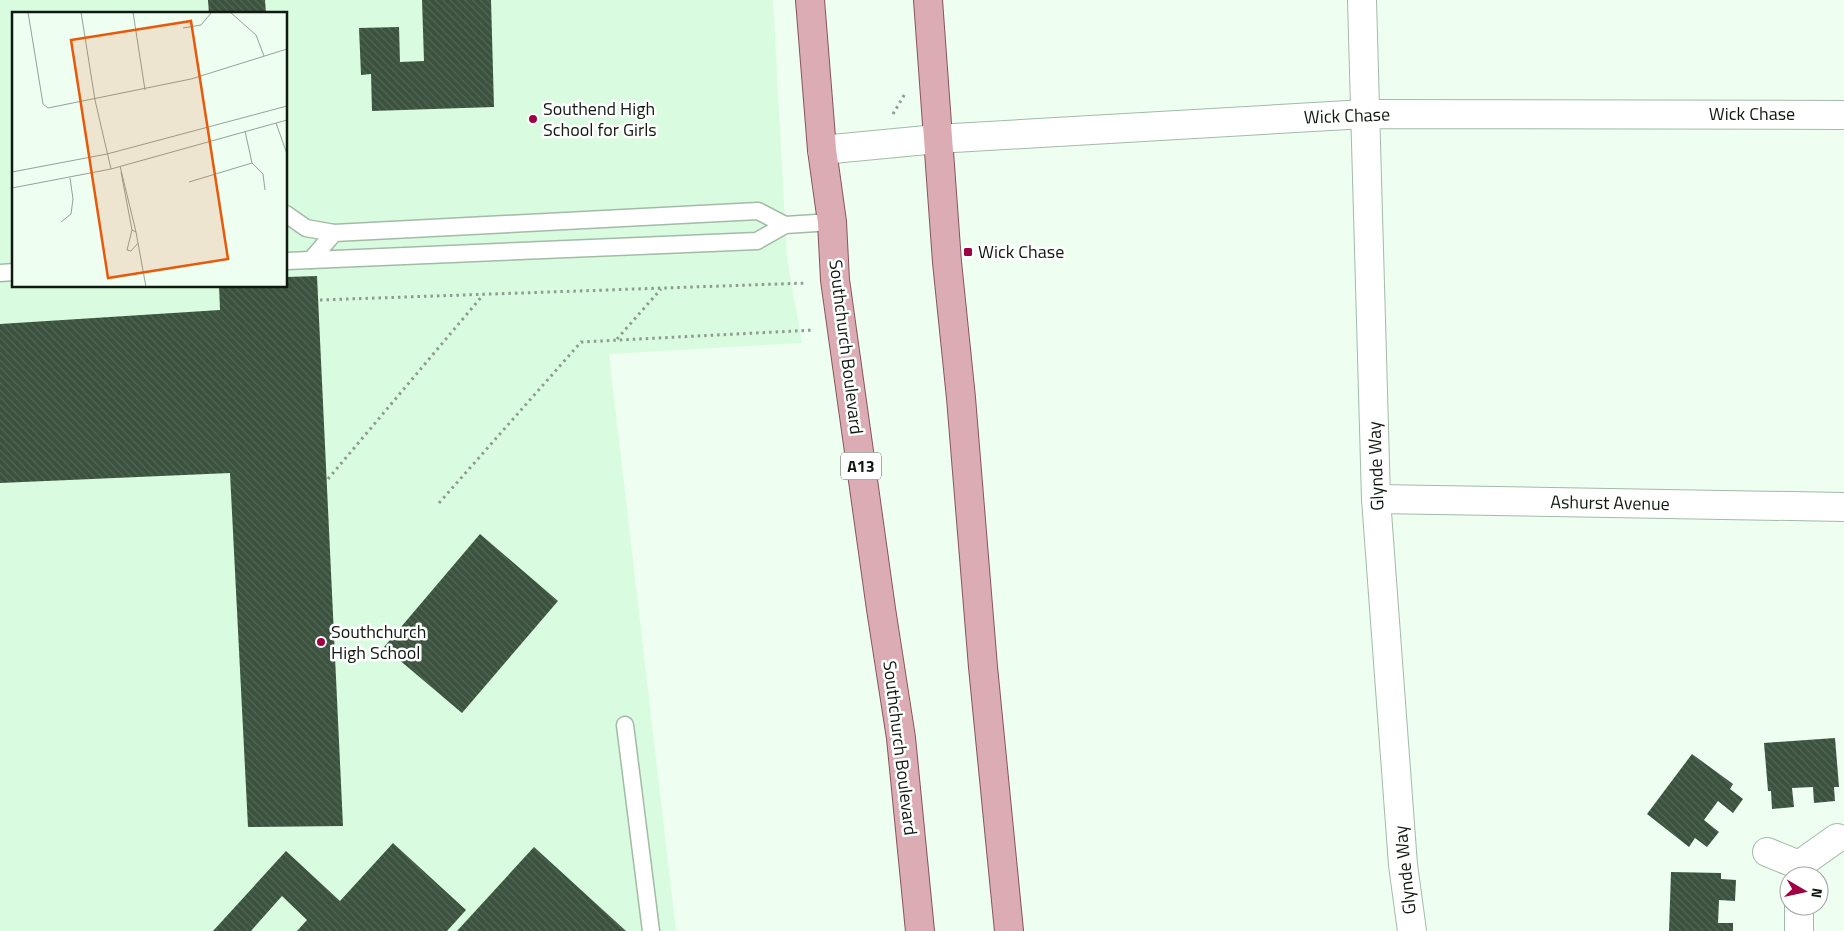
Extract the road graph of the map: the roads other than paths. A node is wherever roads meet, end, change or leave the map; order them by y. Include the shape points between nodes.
1 (810, 0) edge
2 (928, 0) edge
3 (1362, 0) edge
4 (1365, 114) junction
5 (1844, 115) edge
6 (937, 139) junction
7 (822, 150) junction
8 (288, 215) edge
9 (832, 222) junction
10 (785, 224) junction
11 (334, 233) junction
12 (311, 260) junction
13 (288, 262) edge
14 (1376, 499) junction
15 (1844, 507) edge
16 (625, 725) dead end
17 (1837, 838) dead end
18 (1767, 852) dead end
19 (1791, 866) edge
20 (1805, 866) edge
21 (1799, 916) edge
22 (651, 931) edge
23 (920, 931) edge
24 (1009, 931) edge
25 (1412, 931) edge
26 (1799, 931) edge

1 - 7 main road, Southchurch Boulevard / A13
2 - 6 main road
3 - 4 street, Glynde Way
4 - 5 street, Wick Chase
4 - 6 street, Wick Chase
4 - 14 street, Glynde Way
6 - 7 street, Wick Chase
6 - 24 main road via 982,667
7 - 9 main road, Southchurch Boulevard / A13
8 - 11 lane via 306,228
9 - 10 lane
9 - 23 main road, Southchurch Boulevard / A13 via 835,280 880,609 902,738
10 - 11 lane via 758,211
10 - 12 lane via 757,242
11 - 12 lane
12 - 13 lane
14 - 15 street, Ashurst Avenue
14 - 25 street, Glynde Way via 1403,865
16 - 22 lane
17 - 20 street
18 - 19 street
21 - 26 street

